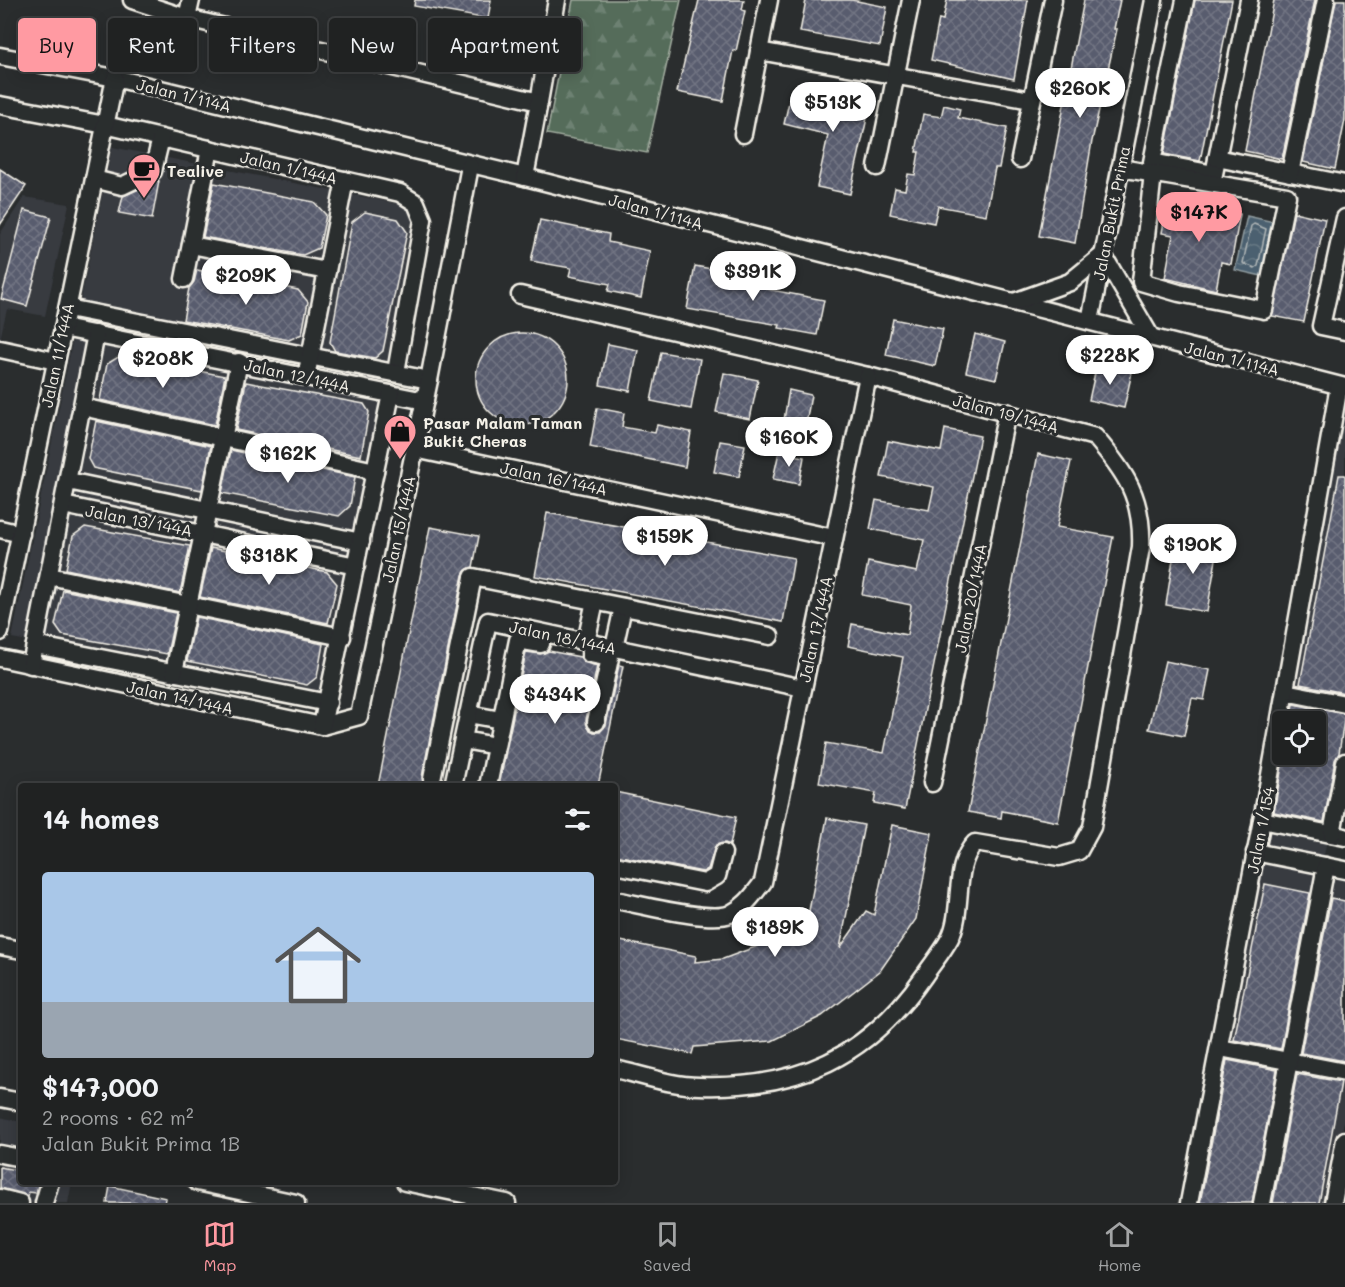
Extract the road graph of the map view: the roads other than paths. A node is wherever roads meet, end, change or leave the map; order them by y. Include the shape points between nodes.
1 (132, 0) edge
2 (191, 0) edge
3 (557, 0) edge
4 (770, 0) edge
5 (911, 0) edge
6 (1053, 0) edge
7 (1154, 0) edge
8 (1185, 0) edge
9 (1249, 0) edge
10 (1326, 0) edge
11 (188, 18) joint
12 (197, 20) edge
13 (759, 51) junction
14 (0, 56) edge
15 (895, 75) junction
16 (115, 78) junction
17 (1031, 100) junction
18 (539, 102) junction
19 (0, 105) edge
20 (105, 125) junction
21 (742, 134) dead end
22 (161, 138) junction
23 (210, 149) junction
24 (1217, 158) junction
25 (1020, 159) dead end
26 (470, 166) junction
27 (878, 167) dead end
28 (1120, 168) junction
29 (1153, 173) junction
30 (1290, 173) junction
31 (525, 177) junction
32 (94, 179) junction
33 (345, 180) junction
34 (1345, 184) edge
35 (1345, 218) edge
36 (191, 245) junction
37 (1103, 255) junction
38 (327, 271) junction
39 (184, 279) dead end
40 (520, 295) dead end
41 (1014, 302) junction
42 (68, 308) junction
43 (1090, 321) junction
44 (63, 328) junction
45 (1345, 331) edge
46 (96, 334) junction
47 (1151, 337) junction
48 (0, 349) edge
49 (310, 356) junction
50 (56, 361) junction
51 (239, 362) junction
52 (396, 372) junction
53 (306, 376) junction
54 (868, 376) junction
55 (429, 380) junction
56 (1342, 386) edge
57 (391, 394) junction
58 (425, 401) junction
59 (82, 407) junction
60 (1007, 412) junction
61 (223, 438) junction
62 (415, 448) junction
63 (375, 471) junction
64 (68, 481) junction
65 (63, 505) junction
66 (208, 511) junction
67 (0, 529) edge
68 (203, 532) junction
69 (21, 534) junction
70 (834, 538) junction
71 (361, 542) junction
72 (356, 566) junction
73 (49, 576) junction
74 (595, 601) junction
75 (188, 605) junction
76 (623, 607) junction
77 (0, 632) edge
78 (770, 636) dead end
79 (342, 637) junction
80 (586, 642) junction
81 (35, 645) junction
82 (614, 648) junction
83 (0, 658) edge
84 (31, 665) junction
85 (174, 672) junction
86 (803, 688) junction
87 (1285, 692) junction
88 (328, 703) junction
89 (1345, 704) edge
90 (468, 714) junction
91 (359, 716) joint
92 (501, 720) junction
93 (596, 722) dead end
94 (322, 726) junction
95 (463, 740) junction
96 (495, 746) junction
97 (1345, 762) edge
98 (432, 779) dead end
99 (454, 783) edge
100 (489, 783) edge
101 (932, 783) dead end
102 (1262, 820) junction
103 (1339, 836) edge
104 (723, 852) dead end
105 (1255, 852) junction
106 (618, 866) edge
107 (1326, 866) junction
108 (1345, 870) edge
109 (618, 901) edge
110 (0, 946) edge
111 (18, 949) edge
112 (1220, 1048) junction
113 (1288, 1062) junction
114 (618, 1071) edge
115 (1345, 1072) edge
116 (0, 1098) edge
117 (18, 1101) edge
118 (1345, 1140) edge
119 (0, 1154) edge
120 (18, 1157) edge
121 (49, 1185) edge
122 (211, 1185) edge
123 (420, 1185) edge
124 (0, 1198) edge
125 (20, 1203) edge
126 (44, 1203) edge
127 (296, 1203) edge
128 (507, 1203) edge
129 (1189, 1203) edge
130 (1262, 1203) edge
131 (1333, 1203) edge

1 - 11 street
2 - 11 street
3 - 18 street
4 - 13 street
5 - 15 street
6 - 17 street
7 - 28 street, Jalan Bukit Prima
8 - 24 street via 1152,162 1214,174
9 - 24 street
10 - 30 street
12 - 18 street
13 - 15 street
13 - 21 street
14 - 16 street, Jalan 1/114A
15 - 17 street
15 - 27 street
16 - 20 street, Jalan 11/144A
16 - 26 street, Jalan 1/114A
17 - 25 street
18 - 31 street
19 - 20 street, Jalan 1/144A
20 - 22 street, Jalan 1/144A
20 - 32 street, Jalan 11/144A
22 - 23 street, Jalan 1/144A
22 - 32 street via 153,171 122,186
23 - 33 street, Jalan 1/144A
23 - 36 street
24 - 30 street
26 - 31 street, Jalan 1/114A
26 - 55 street, Jalan 15/144A
28 - 29 street
28 - 37 street, Jalan Bukit Prima
29 - 29 street via 1141,282 1264,310 1287,196
30 - 34 street
31 - 41 street, Jalan 1/114A
32 - 42 street, Jalan 11/144A
33 - 38 street
33 - 52 street, Jalan 1/144A via 400,193 416,203 423,220
35 - 45 street via 1321,326
36 - 38 street
36 - 39 street
37 - 41 street via 1070,282
37 - 43 street, Jalan Bukit Prima
37 - 47 street
38 - 49 street
40 - 54 street, Jalan 19/144A
41 - 43 street, Jalan 1/114A
42 - 44 street, Jalan 11/144A
42 - 49 street, Jalan 12/144A
43 - 47 street, Jalan 1/114A
44 - 46 street, Jalan 12/144A
44 - 50 street, Jalan 11/144A
46 - 51 street, Jalan 12/144A
46 - 59 street
47 - 56 street, Jalan 1/114A
48 - 50 street
49 - 52 street, Jalan 12/144A
49 - 53 street
50 - 69 street, Jalan 11/144A
51 - 53 street, Jalan 12/144A
51 - 61 street
52 - 55 street, Jalan 12/144A
53 - 57 street, Jalan 12/144A
54 - 60 street, Jalan 19/144A
54 - 70 street, Jalan 17/144A
55 - 58 street, Jalan 15/144A
56 - 87 street, Jalan 1/154
57 - 58 street, Jalan 12/144A
57 - 63 street, Jalan 15/144A
58 - 62 street, Jalan 15/144A
59 - 61 street
59 - 64 street
60 - 101 street, Jalan 20/144A
60 - 114 street, Jalan 19/144A via 1095,437 1120,467 1138,502 1142,524 1142,547 1092,827 1079,851 1059,857 975,843 965,857 954,926 945,946 893,1018 837,1058 770,1083 732,1086 697,1086
61 - 63 street
61 - 66 street
62 - 70 street, Jalan 16/144A
62 - 91 street, Jalan 15/144A
63 - 71 street, Jalan 15/144A
64 - 65 street
64 - 66 street, Jalan 13/144A
65 - 68 street, Jalan 13/144A
65 - 73 street
66 - 68 street
66 - 71 street, Jalan 13/144A
67 - 69 street
68 - 72 street, Jalan 13/144A
68 - 75 street
69 - 77 street, Jalan 11/144A
70 - 86 street, Jalan 17/144A
71 - 72 street, Jalan 15/144A
72 - 79 street, Jalan 15/144A
73 - 75 street
73 - 81 street
74 - 76 street
74 - 80 street
74 - 98 street via 473,577
75 - 79 street
75 - 85 street
76 - 78 street
76 - 82 street
79 - 88 street, Jalan 15/144A
80 - 82 street, Jalan 18/144A
80 - 90 street, Jalan 18/144A via 488,621
81 - 84 street
81 - 85 street, Jalan 14/144A
82 - 86 street, Jalan 18/144A
83 - 84 street, Jalan 14/144A
84 - 94 street, Jalan 14/144A
85 - 88 street, Jalan 14/144A
86 - 109 street, Jalan 17/144A via 763,882 747,903 728,915 702,916
87 - 89 street
87 - 102 street, Jalan 1/154
88 - 94 street, Jalan 15/144A
90 - 92 street
90 - 95 street, Jalan 18/144A
91 - 94 street, Jalan 14/144A
92 - 93 street via 518,640 610,658
92 - 96 street
95 - 96 street
95 - 99 street, Jalan 18/144A
96 - 100 street
97 - 103 street
102 - 103 street
102 - 105 street, Jalan 1/154
104 - 106 street via 717,876 705,884
105 - 107 street
105 - 112 street, Jalan 1/154
107 - 108 street
107 - 113 street
110 - 111 street
112 - 113 street
112 - 129 street, Jalan 1/154
113 - 115 street
113 - 130 street
116 - 117 street
118 - 131 street
119 - 120 street
121 - 126 street
122 - 127 street
123 - 128 street
124 - 125 street

